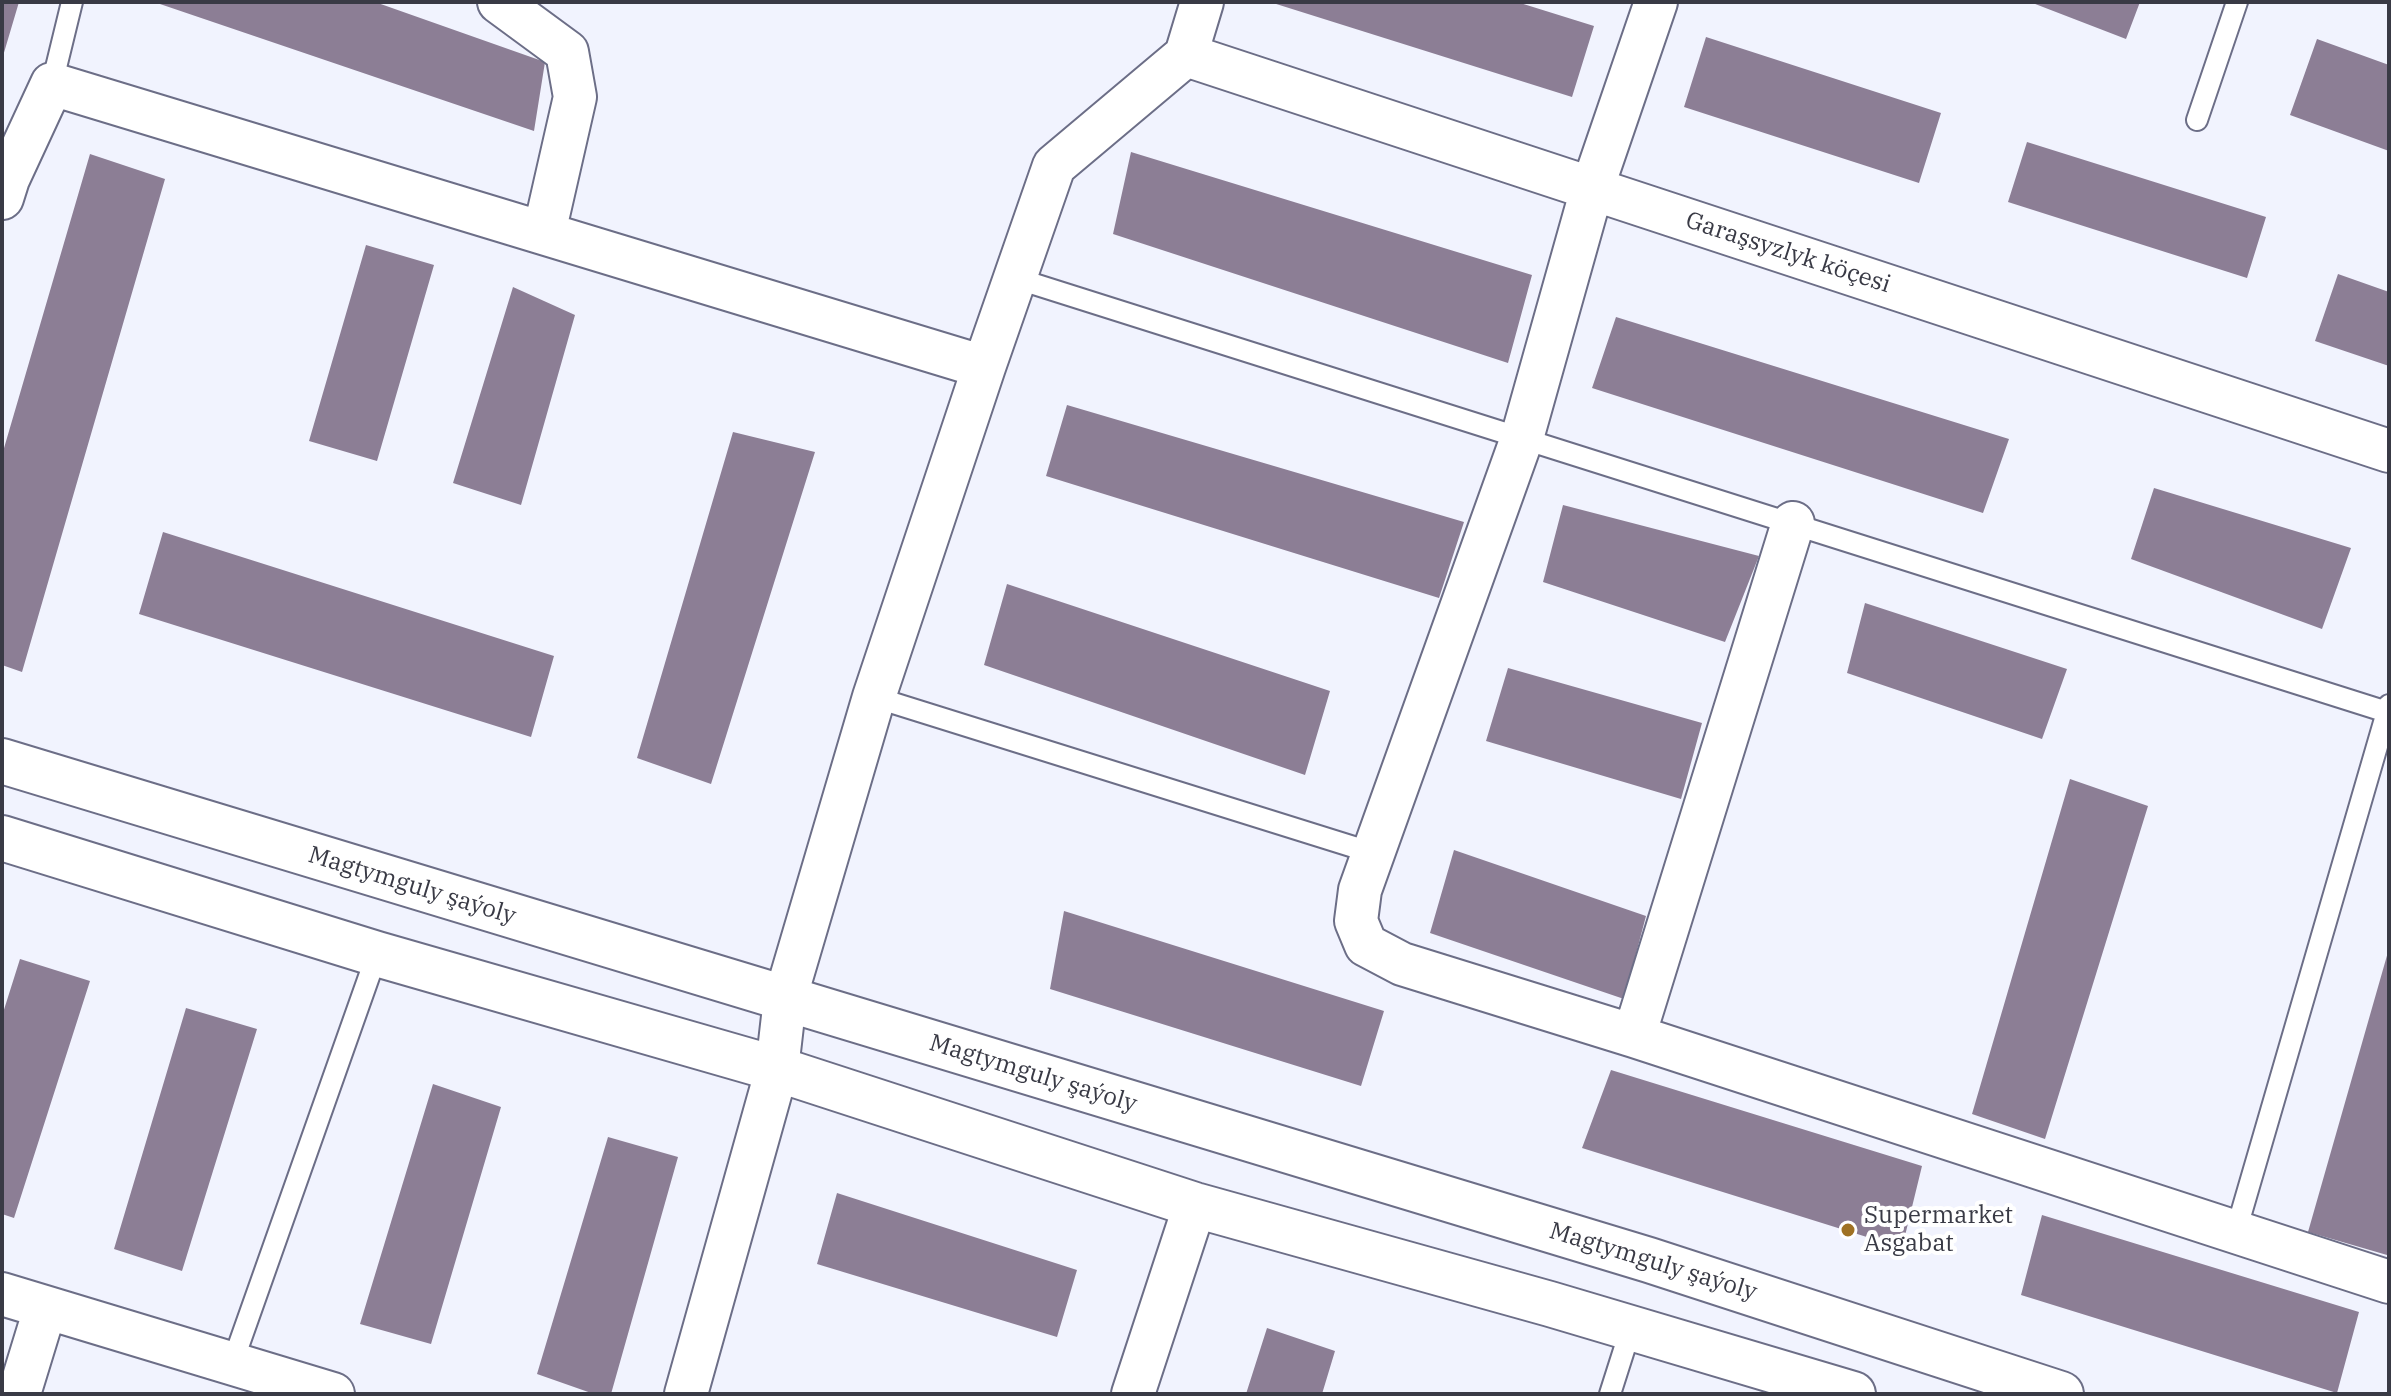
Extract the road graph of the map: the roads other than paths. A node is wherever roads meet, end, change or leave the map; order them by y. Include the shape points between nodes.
1 (72, 2) edge
2 (499, 2) edge
3 (1202, 2) edge
4 (1656, 2) edge
5 (2237, 2) edge
6 (1186, 55) junction
7 (52, 84) junction
8 (2197, 120) dead end
9 (4, 184) edge
10 (1592, 189) junction
11 (544, 233) junction
12 (1015, 278) junction
13 (984, 367) junction
14 (1522, 438) junction
15 (2389, 451) edge
16 (1793, 523) junction
17 (874, 697) junction
18 (2388, 708) edge
19 (2, 761) edge
20 (2, 838) edge
21 (1373, 853) junction
22 (377, 954) junction
23 (785, 999) junction
24 (1634, 1036) junction
25 (777, 1069) junction
26 (1195, 1205) junction
27 (2236, 1231) junction
28 (2389, 1282) edge
29 (2, 1294) edge
30 (45, 1309) junction
31 (1631, 1328) junction
32 (232, 1364) junction
33 (19, 1394) edge
34 (333, 1394) edge
35 (686, 1394) edge
36 (1133, 1394) edge
37 (1610, 1394) edge
38 (1853, 1394) edge
39 (2061, 1394) edge

1 - 7 lane
2 - 11 street via 567,52 575,97
3 - 6 street
4 - 10 street
5 - 8 lane
6 - 10 street, Garaşsyzlyk köçesi
6 - 12 street via 1054,166
7 - 9 street
7 - 11 street
10 - 14 street
10 - 15 street, Garaşsyzlyk köçesi
11 - 13 street
12 - 13 street
12 - 14 lane
13 - 17 street
14 - 16 lane
14 - 21 street
16 - 18 lane
16 - 24 street
17 - 21 lane
17 - 23 street
18 - 27 lane
19 - 23 street, Magtymguly şaýoly
20 - 22 street
21 - 24 street via 1356,921 1366,945 1402,964
22 - 25 street
22 - 32 lane
23 - 25 street
23 - 39 street, Magtymguly şaýoly via 1673,1268
24 - 27 street
25 - 26 street
25 - 35 street
26 - 31 street
26 - 36 street
27 - 28 street
29 - 30 street
30 - 32 street
30 - 33 street
31 - 37 lane
31 - 38 street
32 - 34 street

